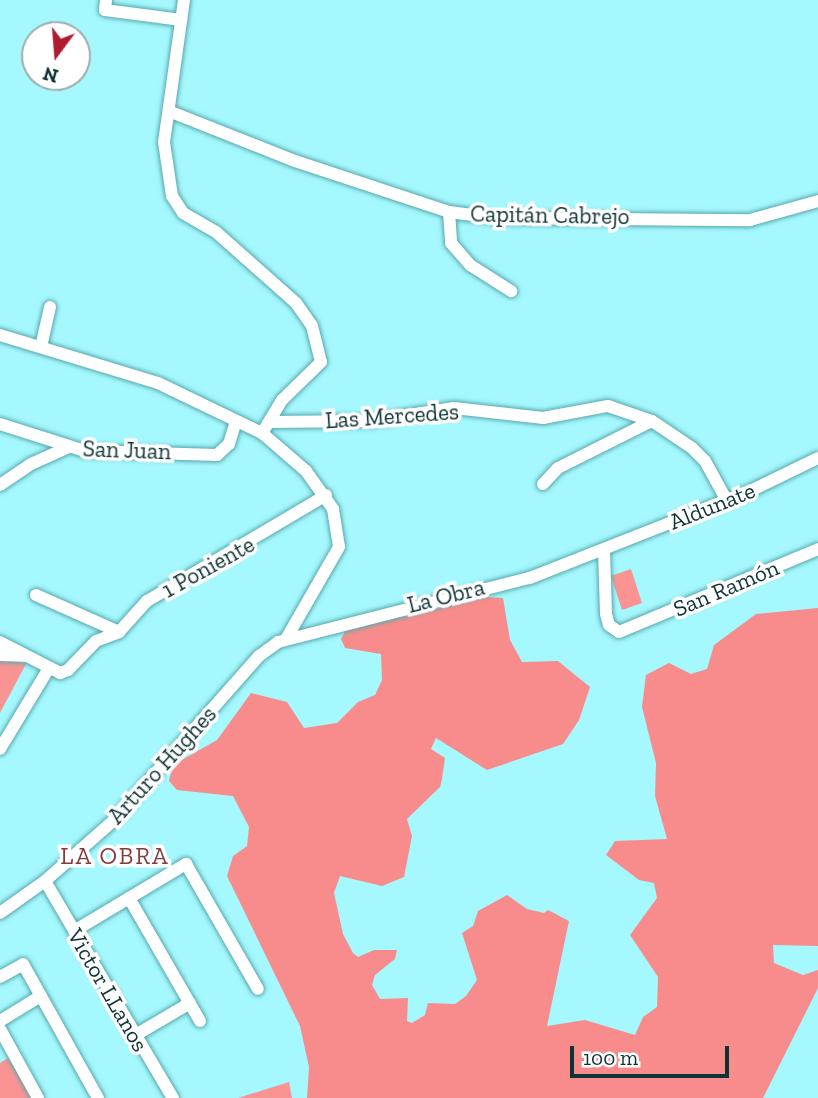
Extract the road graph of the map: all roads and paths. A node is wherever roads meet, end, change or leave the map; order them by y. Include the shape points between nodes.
1 (184, 0) edge
2 (106, 5) edge
3 (181, 20) junction
4 (171, 112) junction
5 (818, 201) edge
6 (449, 212) junction
7 (511, 291) dead end
8 (50, 307) dead end
9 (0, 335) edge
10 (41, 347) junction
11 (236, 421) junction
12 (652, 421) junction
13 (270, 422) junction
14 (0, 424) edge
15 (262, 433) junction
16 (69, 447) junction
17 (818, 458) edge
18 (543, 484) dead end
19 (0, 485) edge
20 (326, 495) junction
21 (726, 499) junction
22 (818, 549) edge
23 (604, 550) junction
24 (36, 595) dead end
25 (102, 624) junction
26 (119, 632) junction
27 (286, 639) junction
28 (96, 641) junction
29 (0, 642) edge
30 (0, 655) edge
31 (26, 656) junction
32 (49, 668) junction
33 (0, 749) edge
34 (45, 881) junction
35 (129, 898) junction
36 (0, 913) edge
37 (74, 931) junction
38 (0, 977) edge
39 (257, 989) dead end
40 (41, 996) junction
41 (190, 1003) junction
42 (0, 1021) edge
43 (200, 1021) dead end
44 (0, 1029) edge
45 (134, 1035) junction
46 (38, 1098) edge
47 (98, 1098) edge
48 (173, 1098) edge

1 - 3 street
2 - 3 street
3 - 4 street
4 - 6 street, Capitán Cabrejo via 295,161
4 - 13 street via 164,142 177,206 216,232 296,303 312,326 321,362 296,384
5 - 6 street, Capitán Cabrejo via 750,220 496,218
6 - 7 street via 451,243 470,265
8 - 10 street
9 - 10 street
10 - 11 street via 146,379
11 - 15 street
11 - 16 street, San Juan via 229,444 217,455
12 - 13 street, Las Mercedes via 620,408 597,406 543,418 454,408 371,421
12 - 18 street via 558,468
12 - 21 street, Las Mercedes via 705,460
13 - 15 street
14 - 16 street, San Juan
15 - 20 street
16 - 19 street
17 - 21 street, Aldunate
20 - 26 street, 1 Poniente via 147,601
20 - 27 street via 338,526 339,547
21 - 23 street, Aldunate
22 - 23 street, San Ramón via 619,632 609,625
23 - 27 street, La Obra via 530,578
24 - 25 street
25 - 26 street
25 - 28 street, 1 Poniente
26 - 28 street, 1 Poniente
27 - 34 street, Arturo Hughes via 259,656 133,802
28 - 32 street, 1 Poniente via 68,670 60,673
29 - 31 street
30 - 31 street
31 - 32 street
32 - 33 street
34 - 36 street, Arturo Hughes
34 - 37 street, Victor LLanos
35 - 37 street
35 - 39 street via 186,864
35 - 41 street
37 - 45 street, Victor LLanos
38 - 40 street via 23,964
40 - 42 street
40 - 47 street
41 - 43 street
41 - 45 street
44 - 46 street
45 - 48 street, Victor LLanos

